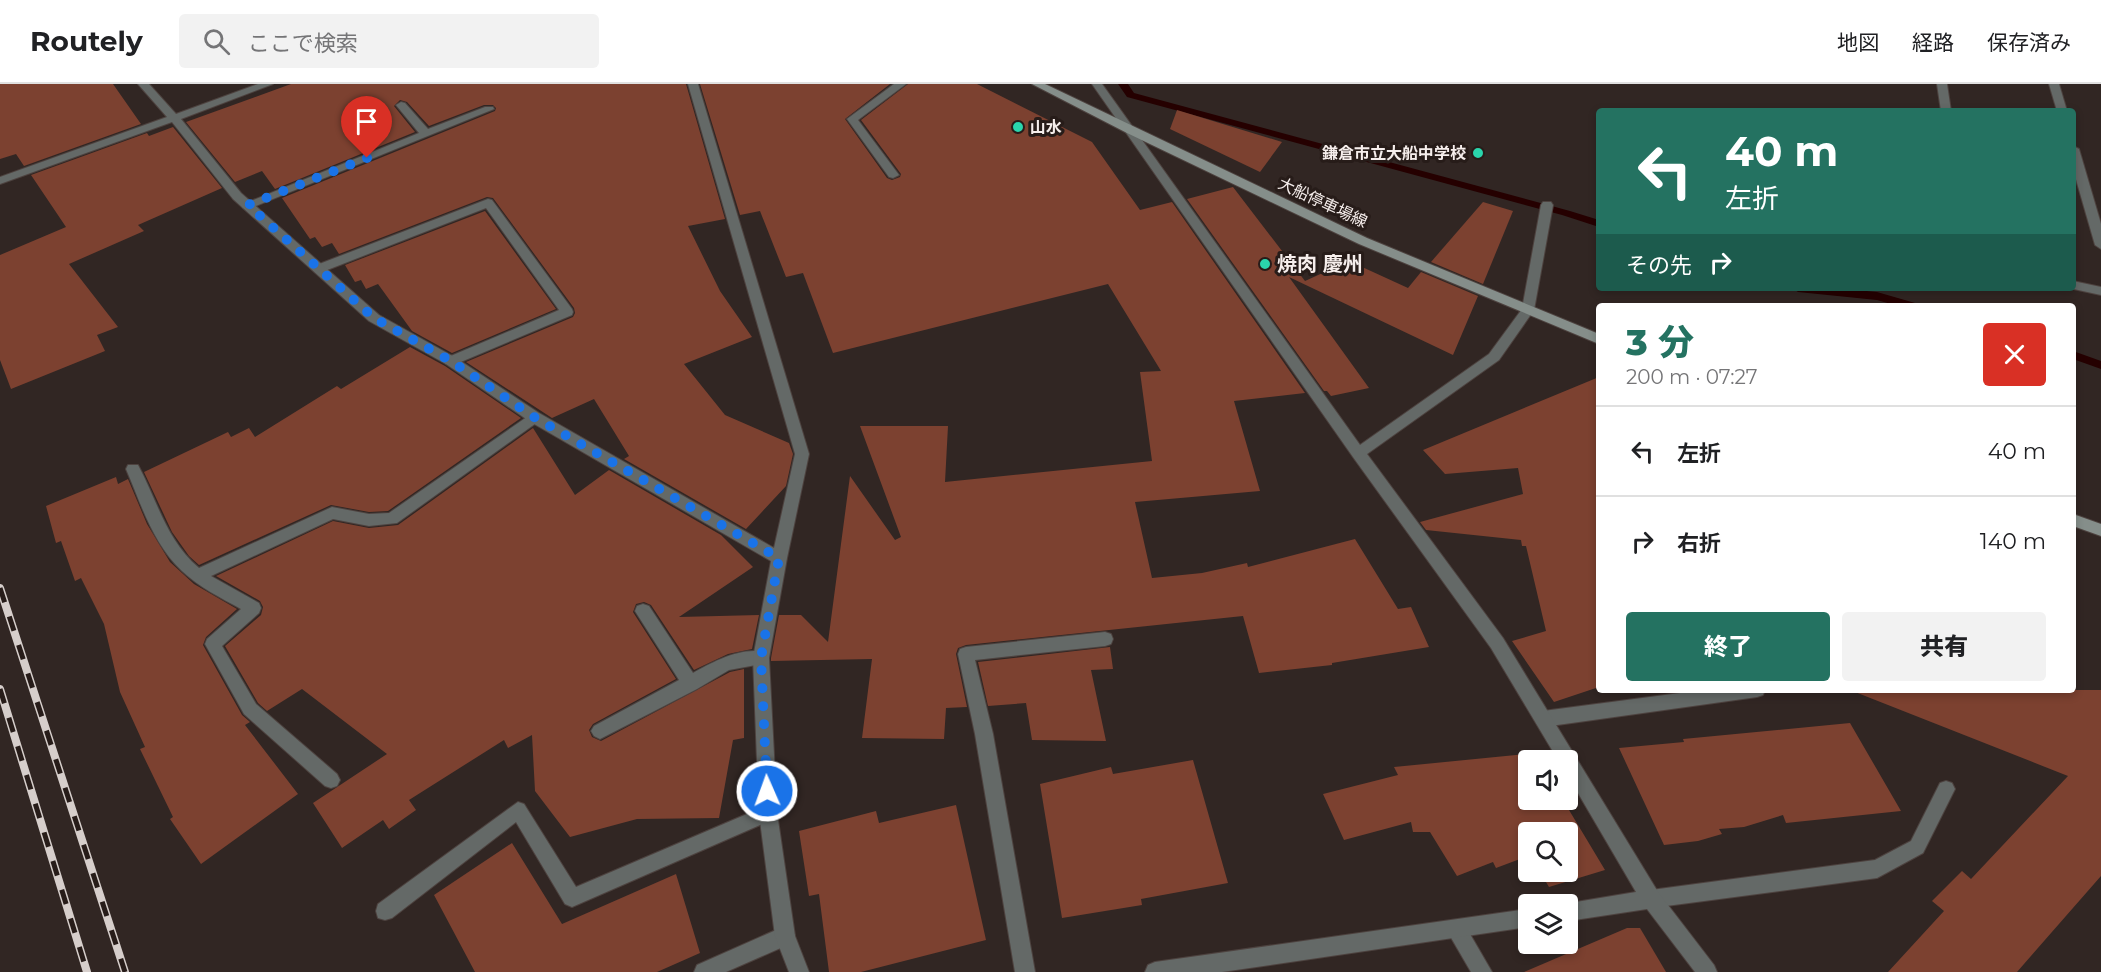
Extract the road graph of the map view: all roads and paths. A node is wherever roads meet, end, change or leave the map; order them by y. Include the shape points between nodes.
1 (143, 84) edge
2 (268, 84) edge
3 (693, 84) edge
4 (901, 84) edge
5 (1037, 84) edge
6 (1097, 84) edge
7 (1942, 84) edge
8 (2054, 84) edge
9 (401, 105) dead end
10 (1946, 108) edge
11 (2061, 108) edge
12 (489, 110) dead end
13 (174, 118) junction
14 (1131, 131) junction
15 (426, 134) junction
16 (2076, 159) edge
17 (893, 175) dead end
18 (0, 181) edge
19 (248, 205) junction
20 (1547, 205) dead end
21 (2101, 245) edge
22 (318, 269) junction
23 (2076, 286) edge
24 (2101, 291) edge
25 (1528, 310) junction
26 (1596, 338) edge
27 (451, 361) junction
28 (534, 417) junction
29 (1358, 453) junction
30 (133, 469) dead end
31 (2076, 521) edge
32 (2101, 530) edge
33 (779, 558) junction
34 (199, 575) junction
35 (643, 611) dead end
36 (1105, 639) dead end
37 (761, 658) junction
38 (691, 684) junction
39 (1735, 693) edge
40 (1543, 719) junction
41 (600, 731) dead end
42 (332, 780) dead end
43 (1946, 789) dead end
44 (768, 813) junction
45 (1651, 899) junction
46 (1578, 910) edge
47 (385, 911) dead end
48 (1518, 920) edge
49 (1456, 929) junction
50 (785, 936) junction
51 (704, 972) edge
52 (800, 972) edge
53 (1025, 972) edge
54 (1155, 972) edge
55 (1482, 972) edge
56 (1707, 972) edge

1 - 13 street
2 - 13 street
3 - 33 street via 802,453
4 - 17 street via 852,119
5 - 14 main road, 大船停車場線
6 - 14 street
7 - 10 street
8 - 11 street
9 - 15 street
12 - 15 street
13 - 18 street
13 - 19 street
14 - 25 main road, 大船停車場線 via 1363,240
14 - 29 street
15 - 19 street
16 - 21 street
19 - 22 street
20 - 25 street
22 - 27 street via 374,318
22 - 27 street via 488,203 567,312
23 - 24 street
25 - 26 main road, 大船停車場線
25 - 29 street via 1494,357
27 - 28 street
28 - 33 street
28 - 34 street via 392,519 369,520 332,513
29 - 40 street via 1497,643
30 - 34 street via 176,555
31 - 32 main road
33 - 37 street
34 - 42 street via 253,608 213,644 250,709
35 - 38 street
36 - 53 street via 966,654
37 - 38 street via 726,663
37 - 44 street
38 - 41 street
39 - 40 street
40 - 45 street
43 - 45 street via 1917,847 1877,869
44 - 47 street via 572,898 518,810
44 - 50 street
45 - 46 street
45 - 56 street
48 - 49 street
49 - 54 street
49 - 55 street
50 - 51 street
50 - 52 street

